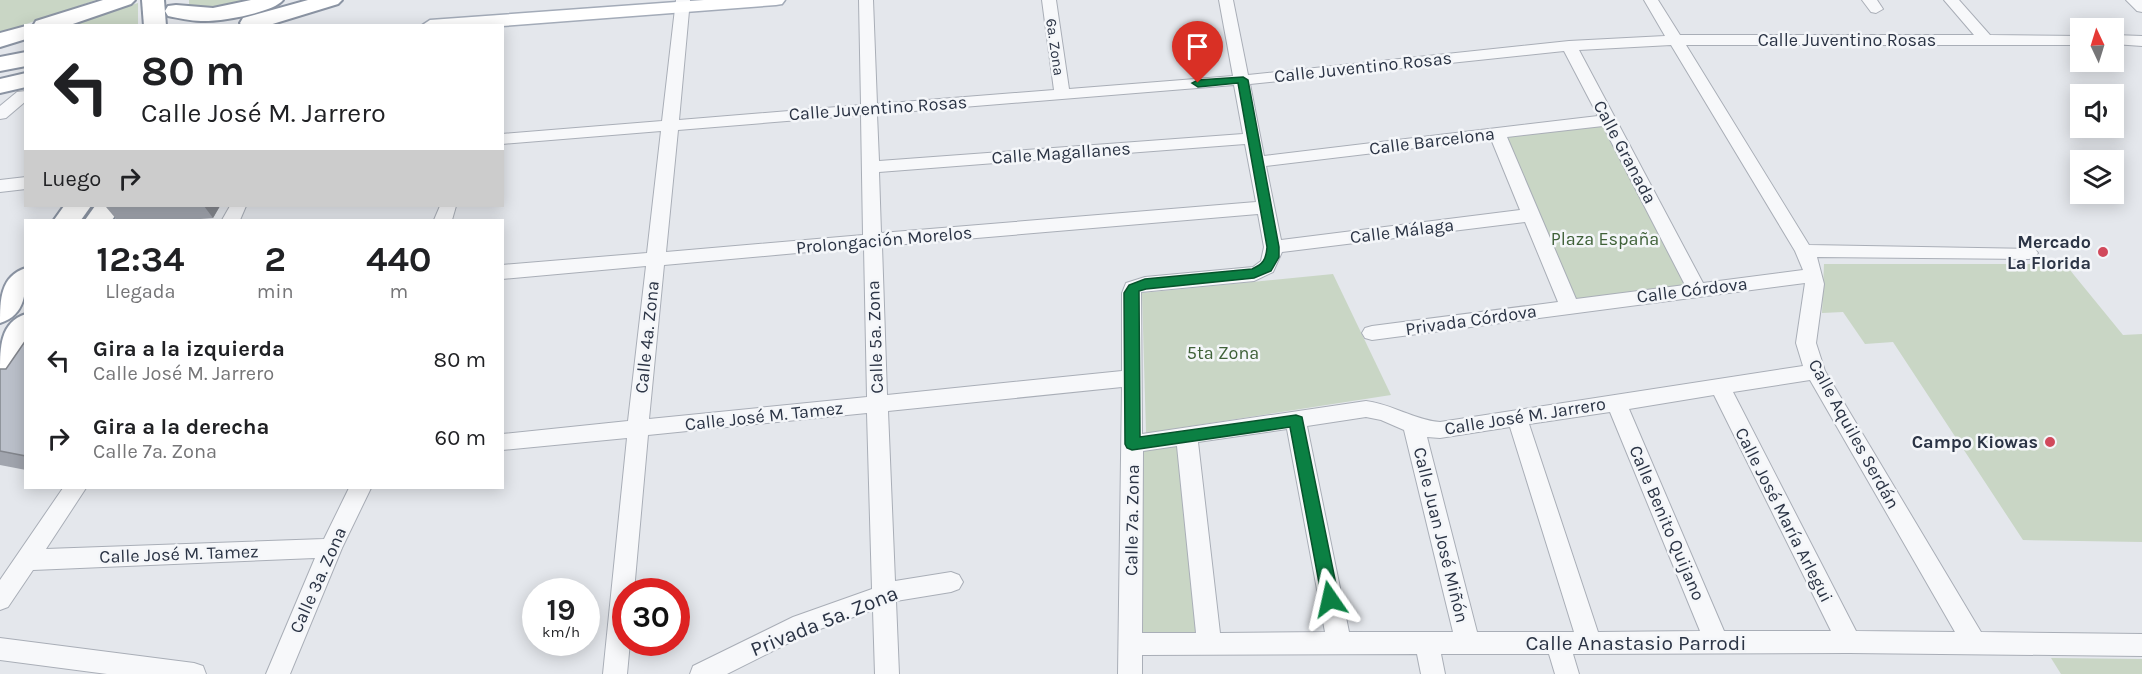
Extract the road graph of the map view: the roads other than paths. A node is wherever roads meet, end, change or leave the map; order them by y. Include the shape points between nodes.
1 (272, 0) edge
2 (331, 0) edge
3 (354, 0) edge
4 (711, 0) edge
5 (776, 0) edge
6 (866, 0) edge
7 (1049, 0) edge
8 (1226, 0) edge
9 (1651, 0) edge
10 (1951, 0) edge
11 (2133, 0) edge
12 (123, 1) edge
13 (682, 3) edge
14 (167, 8) edge
15 (2142, 8) edge
16 (500, 15) edge
17 (50, 24) edge
18 (156, 24) edge
19 (250, 24) edge
20 (289, 24) edge
21 (443, 24) edge
22 (24, 33) edge
23 (0, 40) edge
24 (1674, 40) junction
25 (1986, 40) junction
26 (2070, 40) edge
27 (2124, 40) edge
28 (2142, 41) edge
29 (1569, 46) junction
30 (24, 59) edge
31 (0, 64) edge
32 (1243, 80) junction
33 (0, 86) edge
34 (18, 92) edge
35 (1062, 94) junction
36 (867, 108) junction
37 (0, 114) edge
38 (1608, 120) junction
39 (668, 124) junction
40 (1497, 133) junction
41 (1253, 138) junction
42 (504, 139) edge
43 (1257, 162) junction
44 (869, 167) junction
45 (24, 183) edge
46 (0, 186) edge
47 (77, 207) edge
48 (108, 207) edge
49 (1265, 207) junction
50 (1531, 215) junction
51 (68, 219) edge
52 (99, 219) edge
53 (872, 241) junction
54 (1273, 247) junction
55 (1804, 251) junction
56 (2030, 253) dead end
57 (655, 258) junction
58 (504, 272) edge
59 (1814, 275) junction
60 (24, 281) edge
61 (1697, 290) junction
62 (1569, 306) junction
63 (0, 313) edge
64 (24, 326) edge
65 (1372, 333) dead end
66 (0, 362) edge
67 (1815, 372) junction
68 (1132, 378) junction
69 (1720, 387) junction
70 (1616, 402) junction
71 (876, 405) junction
72 (1517, 418) junction
73 (1296, 421) junction
74 (1414, 427) junction
75 (638, 429) junction
76 (1187, 436) junction
77 (504, 442) edge
78 (1132, 444) junction
79 (74, 489) edge
80 (360, 489) edge
81 (331, 548) junction
82 (27, 560) junction
83 (951, 582) dead end
84 (885, 595) junction
85 (0, 600) edge
86 (1849, 642) junction
87 (1974, 642) junction
88 (1427, 643) junction
89 (1468, 643) junction
90 (1590, 643) junction
91 (1717, 643) junction
92 (1131, 644) junction
93 (1209, 644) junction
94 (1339, 644) junction
95 (1558, 644) junction
96 (2142, 645) edge
97 (0, 649) edge
98 (194, 674) edge
99 (278, 674) edge
100 (615, 674) edge
101 (702, 674) edge
102 (887, 674) edge
103 (1130, 674) edge
104 (1433, 674) edge
105 (1567, 674) edge

1 - 14 highway via 216,16 192,16
2 - 19 highway
3 - 20 highway
4 - 13 main road
5 - 13 main road
6 - 36 street, Calle 5a. Zona
7 - 35 street, 6a. Zona
8 - 32 street
9 - 24 street, Calle Aquiles Serdán
10 - 25 street
11 - 15 street
12 - 17 highway
13 - 16 main road
13 - 39 street, Calle 4a. Zona
14 - 18 highway
16 - 21 main road
22 - 23 highway
24 - 25 street, Calle Juventino Rosas
24 - 29 street, Calle Juventino Rosas
24 - 55 street, Calle Aquiles Serdán
25 - 26 street, Calle Juventino Rosas
27 - 28 street
29 - 32 street, Calle Juventino Rosas
29 - 38 street, Calle Granada
30 - 31 highway
32 - 35 street, Calle Juventino Rosas
32 - 41 street
33 - 34 highway
34 - 37 street
35 - 36 street, Calle Juventino Rosas
36 - 39 street, Calle Juventino Rosas
36 - 44 street, Calle 5a. Zona
38 - 40 street, Calle Barcelona
38 - 61 street, Calle Granada
39 - 42 street, Calle Juventino Rosas
39 - 57 street, Calle 4a. Zona
40 - 43 street, Calle Barcelona
40 - 50 street
41 - 43 street
41 - 44 street, Calle Magallanes
43 - 49 street
44 - 53 street, Calle 5a. Zona
45 - 46 street
47 - 51 highway
48 - 52 highway
49 - 53 street, Prolongación Morelos
49 - 54 street
50 - 54 street, Calle Málaga
50 - 62 street
53 - 57 street, Prolongación Morelos
53 - 71 street, Calle 5a. Zona
54 - 68 street, Calle 7a. Zona via 1267,268 1254,274 1133,288
55 - 56 street
55 - 59 street, Calle Aquiles Serdán
57 - 58 street, Prolongación Morelos
57 - 75 street, Calle 4a. Zona
59 - 61 street, Calle Córdova
59 - 67 street, Calle Aquiles Serdán via 1806,343
60 - 63 highway
61 - 62 street, Calle Córdova
62 - 65 street, Privada Córdova
64 - 66 highway
67 - 69 street, Calle José M. Jarrero
67 - 87 street, Calle Aquiles Serdán
68 - 71 street, Calle José M. Tamez
68 - 78 street, Calle 7a. Zona
69 - 70 street, Calle José M. Jarrero
69 - 86 street, Calle José María Arlegui
70 - 72 street, Calle José M. Jarrero
70 - 91 street, Calle Benito Quijano
71 - 75 street, Calle José M. Tamez
71 - 84 street, Calle 5a. Zona
72 - 74 street, Calle José M. Jarrero via 1440,430
72 - 90 street
73 - 74 street, Calle José M. Jarrero via 1366,409 1379,410
73 - 76 street, Calle José M. Jarrero
73 - 94 street
74 - 89 street, Calle Juan José Miñón
75 - 77 street, Calle José M. Tamez
75 - 100 street, Calle 4a. Zona
76 - 78 street, Calle José M. Jarrero
76 - 93 street
78 - 92 street, Calle 7a. Zona
79 - 82 street
80 - 81 street, Calle 3a. Zona
81 - 82 street, Calle José M. Tamez
81 - 99 street, Calle 3a. Zona
82 - 85 street
83 - 84 street, Privada 5a. Zona
84 - 101 street, Privada 5a. Zona via 801,626
84 - 102 street, Calle 5a. Zona
86 - 87 street, Calle Anastasio Parrodi
86 - 91 street, Calle Anastasio Parrodi
87 - 96 street, Calle Anastasio Parrodi
88 - 89 street, Calle Anastasio Parrodi
88 - 94 street, Calle Anastasio Parrodi
88 - 104 street
89 - 95 street, Calle Anastasio Parrodi
90 - 91 street, Calle Anastasio Parrodi
90 - 95 street, Calle Anastasio Parrodi
92 - 93 street, Calle Anastasio Parrodi
92 - 103 street, Calle 7a. Zona
93 - 94 street, Calle Anastasio Parrodi
95 - 105 street
97 - 98 street

